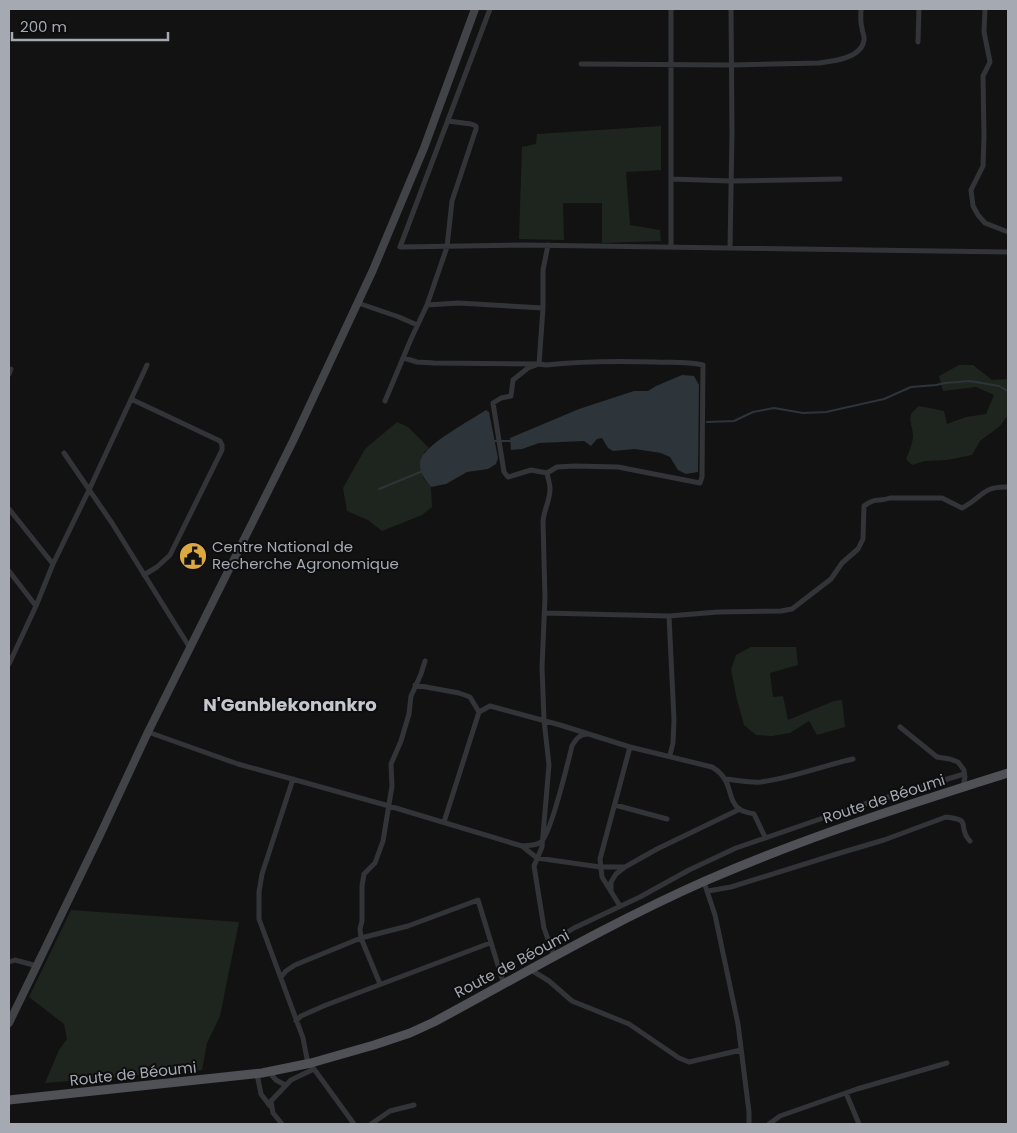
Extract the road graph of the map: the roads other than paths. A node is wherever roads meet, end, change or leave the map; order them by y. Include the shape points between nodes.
1 (474, 9) edge
2 (490, 9) edge
3 (671, 9) edge
4 (731, 9) edge
5 (861, 9) edge
6 (919, 9) edge
7 (985, 9) edge
8 (918, 42) dead end
9 (581, 64) dead end
10 (671, 65) junction
11 (731, 66) junction
12 (448, 121) junction
13 (671, 179) junction
14 (840, 179) dead end
15 (731, 181) junction
16 (1008, 232) edge
17 (548, 245) junction
18 (447, 247) junction
19 (670, 247) junction
20 (730, 248) junction
21 (1008, 252) edge
22 (358, 303) junction
23 (427, 305) junction
24 (543, 308) junction
25 (417, 325) junction
26 (404, 358) junction
27 (539, 364) junction
28 (147, 365) dead end
29 (131, 398) junction
30 (385, 401) dead end
31 (64, 453) dead end
32 (547, 473) junction
33 (1008, 487) edge
34 (89, 490) junction
35 (9, 509) edge
36 (53, 564) junction
37 (9, 571) edge
38 (144, 575) junction
39 (36, 606) junction
40 (544, 614) junction
41 (669, 616) junction
42 (190, 648) junction
43 (425, 661) dead end
44 (9, 664) edge
45 (415, 685) junction
46 (479, 712) junction
47 (544, 720) junction
48 (900, 727) dead end
49 (148, 732) junction
50 (590, 734) junction
51 (630, 747) junction
52 (670, 756) junction
53 (853, 759) dead end
54 (964, 774) junction
55 (1008, 774) edge
56 (293, 779) junction
57 (725, 779) junction
58 (963, 787) junction
59 (615, 805) junction
60 (389, 806) junction
61 (740, 809) junction
62 (667, 819) dead end
63 (444, 822) junction
64 (765, 837) junction
65 (542, 841) junction
66 (970, 841) dead end
67 (522, 846) junction
68 (537, 858) junction
69 (600, 867) junction
70 (625, 867) junction
71 (704, 882) junction
72 (611, 891) junction
73 (708, 891) junction
74 (620, 906) junction
75 (361, 938) junction
76 (490, 943) junction
77 (550, 943) junction
78 (554, 957) junction
79 (9, 962) edge
80 (37, 966) junction
81 (530, 970) junction
82 (282, 977) junction
83 (380, 984) junction
84 (504, 985) junction
85 (296, 1020) junction
86 (9, 1023) edge
87 (742, 1050) junction
88 (947, 1063) dead end
89 (311, 1066) junction
90 (269, 1072) junction
91 (257, 1074) junction
92 (285, 1086) junction
93 (846, 1093) junction
94 (9, 1100) edge
95 (414, 1106) dead end
96 (272, 1109) junction
97 (282, 1124) edge
98 (354, 1124) edge
99 (371, 1124) edge
100 (749, 1124) edge
101 (769, 1124) edge
102 (859, 1124) edge

1 - 22 main road via 424,148
2 - 12 street
3 - 10 street
4 - 11 street
5 - 11 street via 865,38 862,49 854,54 819,64
6 - 8 street
7 - 16 street via 984,32 990,62 983,76 983,166 971,190 973,206 984,224
9 - 10 street
10 - 11 street
10 - 13 street
11 - 15 street
12 - 18 street via 471,124 476,129 452,201
12 - 18 street via 400,247
13 - 15 street
13 - 19 street
14 - 15 street
15 - 20 street
17 - 18 street
17 - 19 street
17 - 24 street via 543,270
18 - 23 street
19 - 20 street
20 - 21 street
22 - 25 street
22 - 42 main road
23 - 24 street via 458,303
23 - 25 street
24 - 27 street
25 - 26 street
26 - 27 street via 434,363
26 - 30 street
27 - 32 street via 513,380 511,396 493,403 504,472 508,477 531,470
27 - 32 street via 685,361 702,365 700,483 618,467 575,466
28 - 29 street
29 - 34 street
29 - 38 street via 220,441 222,445 172,551
31 - 34 street
32 - 40 street via 550,489 543,521
33 - 41 street via 986,489 962,508 942,498 871,500 864,506 863,539 858,550 842,563 831,579 792,609
34 - 36 street
34 - 38 street
35 - 36 street
36 - 39 street
37 - 39 street
38 - 42 street
39 - 44 street
40 - 41 street
40 - 47 street
41 - 52 street via 674,720
42 - 49 main road
43 - 45 street
45 - 46 street via 470,697
45 - 60 street via 406,727 391,764
46 - 47 street via 490,706
46 - 63 street
47 - 50 street
47 - 65 street via 549,765
48 - 54 street via 937,757 958,762
49 - 56 street via 238,764
49 - 80 main road
50 - 51 street
50 - 65 street via 582,734 572,746
51 - 52 street
51 - 59 street
52 - 57 street via 712,767
53 - 57 street via 759,782
54 - 58 street
54 - 64 street
55 - 58 main road, Route de Béoumi
56 - 60 street
56 - 82 street via 259,892 259,919
57 - 61 street
58 - 71 main road, Route de Béoumi via 821,834
59 - 62 street
59 - 69 street via 602,848
60 - 63 street
60 - 75 street via 378,856 364,874
61 - 64 street via 754,814
61 - 70 street
63 - 67 street
64 - 74 street via 689,870
65 - 67 street
65 - 68 street
66 - 73 street via 959,819 946,818 856,849
67 - 68 street
68 - 69 street
68 - 77 street via 534,866 536,881 544,928
69 - 70 street
69 - 72 street
70 - 72 street via 611,882
71 - 73 street
71 - 78 main road, Route de Béoumi
72 - 74 street
73 - 87 street
74 - 77 street
75 - 76 street via 408,926 478,900
75 - 82 street via 295,965
75 - 83 street
76 - 83 street
76 - 84 street
77 - 78 street
78 - 81 main road, Route de Béoumi
79 - 80 street via 15,960
80 - 86 main road
81 - 84 main road, Route de Béoumi
81 - 87 street via 572,1000 629,1024 689,1062
82 - 85 street
83 - 85 street
84 - 89 main road, Route de Béoumi via 410,1033
85 - 89 street
87 - 100 street
88 - 93 street
89 - 90 main road, Route de Béoumi
89 - 92 street
89 - 98 street
90 - 91 main road, Route de Béoumi
90 - 92 street
91 - 94 main road, Route de Béoumi
91 - 96 street via 261,1094
92 - 96 street via 271,1101
93 - 101 street via 780,1116
93 - 102 street
95 - 99 street via 390,1112
96 - 97 street

